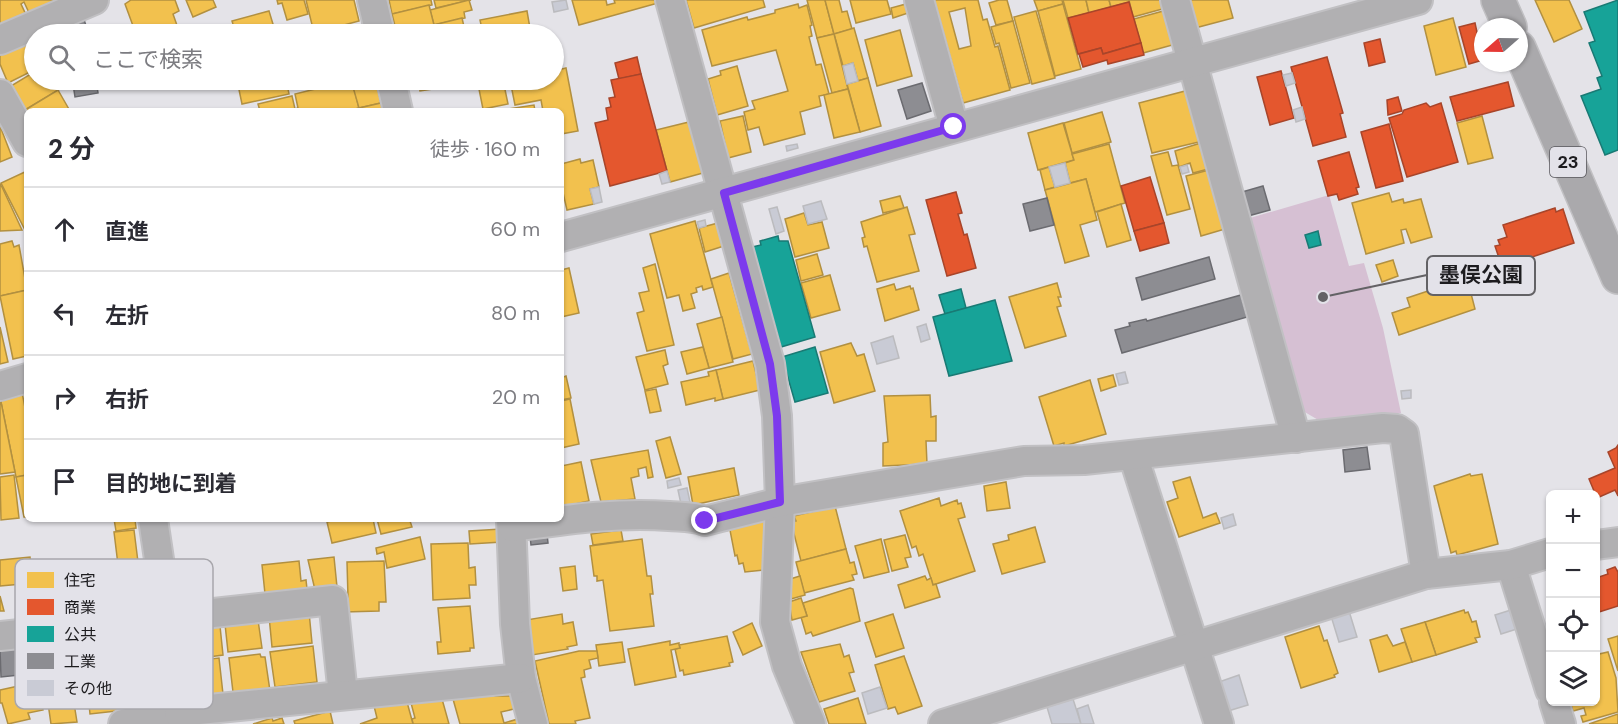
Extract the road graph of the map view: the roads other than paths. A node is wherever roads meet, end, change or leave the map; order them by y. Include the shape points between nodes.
1 (93, 0) edge
2 (372, 0) edge
3 (670, 0) edge
4 (919, 0) edge
5 (1175, 0) edge
6 (1418, 0) edge
7 (1498, 0) edge
8 (1506, 18) edge
9 (37, 24) edge
10 (378, 24) edge
11 (24, 30) edge
12 (0, 40) edge
13 (1193, 64) junction
14 (1528, 69) edge
15 (393, 90) edge
16 (0, 94) edge
17 (397, 108) edge
18 (954, 127) junction
19 (24, 137) edge
20 (724, 193) junction
21 (564, 236) edge
22 (1618, 277) edge
23 (24, 379) edge
24 (0, 386) edge
25 (1296, 438) junction
26 (1133, 454) junction
27 (780, 502) junction
28 (564, 518) edge
29 (154, 522) edge
30 (512, 523) edge
31 (1618, 542) edge
32 (1600, 544) edge
33 (1546, 554) edge
34 (160, 559) edge
35 (1511, 565) junction
36 (1426, 574) junction
37 (213, 613) edge
38 (15, 634) edge
39 (0, 636) edge
40 (1194, 645) junction
41 (1546, 674) edge
42 (521, 678) junction
43 (343, 695) junction
44 (1555, 706) edge
45 (182, 718) edge
46 (123, 724) edge
47 (533, 724) edge
48 (811, 724) edge
49 (944, 724) edge
50 (1219, 724) edge
51 (1561, 724) edge

1 - 9 street
2 - 10 street
3 - 20 street
4 - 18 street
5 - 13 street
6 - 13 street
7 - 8 main road
11 - 12 street
13 - 18 street
13 - 25 street
14 - 22 main road, 23
15 - 17 street
16 - 19 street
18 - 20 street
20 - 21 street
20 - 27 street via 770,364 777,416
23 - 24 street
25 - 26 street
25 - 36 street via 1383,428 1404,434
26 - 27 street via 1024,461
26 - 40 street
27 - 28 street via 705,521 649,514
27 - 48 street via 775,622 787,666
29 - 34 street
30 - 42 street
31 - 32 street
33 - 35 street
35 - 36 street
35 - 41 street
36 - 40 street
37 - 43 street via 333,600
38 - 39 street
40 - 49 street
40 - 50 street
42 - 43 street
42 - 47 street
43 - 45 street
44 - 51 street
45 - 46 street

